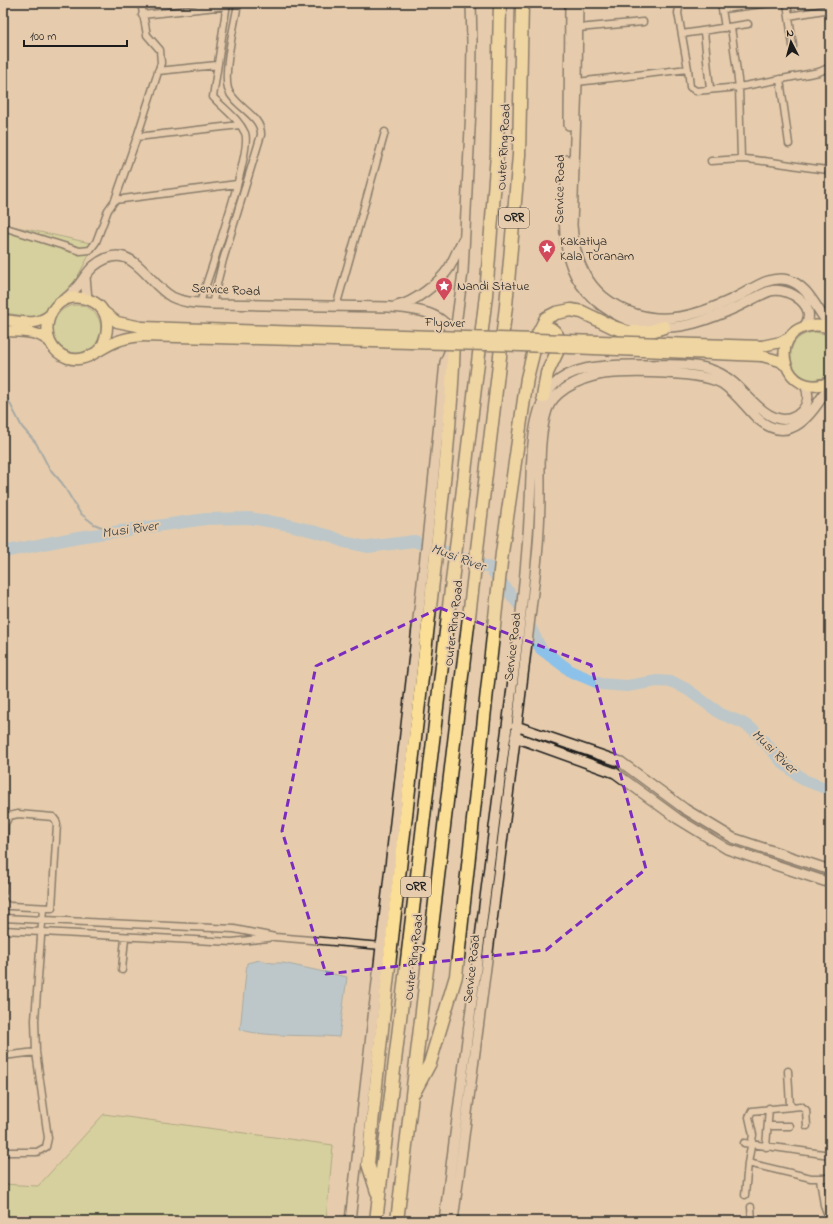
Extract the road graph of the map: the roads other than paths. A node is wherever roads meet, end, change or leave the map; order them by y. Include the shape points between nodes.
1 (141, 3) edge
2 (238, 3) edge
3 (471, 3) edge
4 (500, 3) edge
5 (522, 3) edge
6 (570, 3) edge
7 (578, 3) edge
8 (680, 3) edge
9 (771, 3) edge
10 (787, 3) edge
11 (227, 4) edge
12 (753, 4) edge
13 (722, 6) edge
14 (829, 7) edge
15 (142, 15) junction
16 (788, 16) junction
17 (830, 20) edge
18 (643, 22) dead end
19 (748, 24) dead end
20 (728, 27) junction
21 (578, 28) junction
22 (704, 32) junction
23 (682, 34) junction
24 (793, 46) dead end
25 (217, 65) junction
26 (830, 67) edge
27 (688, 69) junction
28 (158, 71) junction
29 (780, 79) junction
30 (577, 82) junction
31 (739, 87) junction
32 (710, 89) junction
33 (240, 125) junction
34 (385, 132) dead end
35 (137, 137) junction
36 (790, 144) dead end
37 (741, 159) junction
38 (711, 161) dead end
39 (830, 170) edge
40 (237, 184) junction
41 (114, 200) junction
42 (3, 227) edge
43 (464, 237) junction
44 (85, 275) junction
45 (87, 299) junction
46 (64, 300) junction
47 (200, 303) junction
48 (212, 304) junction
49 (336, 307) junction
50 (389, 307) junction
51 (103, 311) junction
52 (50, 315) junction
53 (3, 320) edge
54 (542, 326) junction
55 (804, 326) junction
56 (830, 326) edge
57 (664, 327) junction
58 (830, 329) edge
59 (3, 331) edge
60 (142, 332) junction
61 (789, 338) junction
62 (454, 340) junction
63 (49, 341) junction
64 (101, 348) junction
65 (762, 351) junction
66 (785, 366) junction
67 (830, 383) edge
68 (805, 385) junction
69 (543, 397) junction
70 (436, 504) junction
71 (532, 562) junction
72 (516, 726) junction
73 (515, 738) junction
74 (830, 870) edge
75 (830, 883) edge
76 (3, 892) edge
77 (3, 900) edge
78 (31, 908) junction
79 (43, 909) junction
80 (3, 918) edge
81 (30, 919) junction
82 (42, 920) junction
83 (70, 921) junction
84 (164, 926) junction
85 (3, 930) edge
86 (41, 932) junction
87 (69, 934) junction
88 (275, 937) junction
89 (125, 938) junction
90 (163, 939) junction
91 (382, 946) junction
92 (122, 970) dead end
93 (36, 1052) junction
94 (3, 1056) edge
95 (788, 1071) dead end
96 (412, 1098) junction
97 (790, 1106) junction
98 (769, 1108) junction
99 (769, 1126) junction
100 (790, 1126) dead end
101 (807, 1126) dead end
102 (744, 1143) dead end
103 (752, 1144) junction
104 (766, 1147) junction
105 (3, 1152) edge
106 (830, 1155) edge
107 (748, 1163) junction
108 (830, 1178) edge
109 (820, 1179) junction
110 (745, 1195) dead end
111 (378, 1197) junction
112 (751, 1207) dead end
113 (350, 1221) edge
114 (376, 1221) edge
115 (397, 1221) edge
116 (444, 1221) edge
117 (453, 1221) edge
118 (752, 1221) edge
119 (830, 1221) edge

1 - 15 street
2 - 48 street via 228,62 228,88 239,105 258,123 261,135
3 - 43 main road, Service Road via 471,108
4 - 111 highway, Outer Ring Road / ORR via 499,111 486,299
5 - 96 highway, Outer Ring Road / ORR via 519,147 512,248
6 - 57 main road, Service Road via 565,236 571,267 578,283 587,294 610,312 646,326
7 - 21 main road, Service Road
8 - 23 street via 678,13
9 - 12 street
10 - 16 street
11 - 15 street
11 - 25 street
12 - 13 street
13 - 20 street
14 - 16 street
14 - 17 street
15 - 28 street via 146,35 162,55
16 - 24 street
18 - 21 street
19 - 20 street
20 - 22 street
20 - 31 street
21 - 30 main road, Service Road
22 - 23 street
22 - 32 street
23 - 27 street
25 - 28 street
25 - 33 street via 213,97
26 - 29 street via 819,72
27 - 30 street
27 - 32 street via 692,90
28 - 35 street
29 - 31 street
29 - 36 street
30 - 56 main road, Service Road via 573,237 581,270 603,296 619,308 633,314 649,318 676,318 714,307 769,280 789,280 810,298
31 - 32 street
31 - 37 street
33 - 35 street
33 - 40 street via 247,143
34 - 49 street
35 - 41 street
37 - 38 street
37 - 39 street
40 - 41 street
40 - 47 street
41 - 42 street via 98,238 90,250 80,250
43 - 50 main road, Service Road via 449,268 440,280 412,300
43 - 62 main road, Service Road via 463,272
44 - 45 main road
44 - 46 main road, Service Road
44 - 47 main road, Service Road via 104,259 114,255 124,256 133,260 158,287 172,297 185,302
45 - 46 main road
45 - 51 main road
46 - 52 main road
47 - 48 main road, Service Road
48 - 49 main road, Service Road
49 - 50 main road, Service Road
50 - 62 main road, Service Road via 414,309 444,321 450,328
51 - 60 main road, Flyover via 117,322
51 - 64 main road via 108,323 107,336
52 - 53 main road via 35,323
52 - 63 main road via 46,324
54 - 57 highway via 546,318 571,310 582,312 628,332 648,332
54 - 69 highway via 558,335 560,346 547,373
54 - 96 highway via 527,378 502,554 456,976 430,1063
55 - 57 main road, Service Road via 809,316 802,302 788,291 779,290 762,294 708,319
55 - 58 main road via 816,325
55 - 61 main road
59 - 63 main road via 35,333
60 - 64 main road, Flyover
60 - 65 main road, Flyover, bridge
61 - 65 main road, Flyover
61 - 66 main road via 785,347
62 - 70 highway via 452,385
63 - 64 main road via 60,354 73,359 86,358
65 - 66 main road, Flyover
66 - 68 main road via 793,377
67 - 68 main road
67 - 71 main road, Service Road via 818,406 806,420 793,427 779,429 758,419 723,384 704,376 614,373 585,379 567,387 554,397 545,418 540,512
68 - 69 main road, Service Road via 809,395 805,407 796,416 784,420 764,411 740,387 723,375 694,366 612,365 588,368 556,382
69 - 71 main road, Service Road via 533,442
70 - 91 main road via 414,646
70 - 111 highway via 430,604 387,971 368,1164
71 - 72 main road, Service Road
71 - 116 main road, Service Road via 511,692
72 - 73 main road, Service Road
72 - 74 main road via 621,762 684,809 733,838
73 - 75 main road via 615,773 678,819 727,849
73 - 117 main road, Service Road
76 - 79 street via 5,824 9,816 18,814 52,817 57,824 53,904 50,909
77 - 78 street via 6,905
78 - 79 street
78 - 81 street
79 - 82 street
80 - 81 street
81 - 82 street
82 - 83 street
82 - 86 street
83 - 84 street
83 - 87 street
84 - 88 street via 234,929
84 - 90 street
85 - 86 street
86 - 87 street
86 - 93 street via 35,1020
87 - 89 street
88 - 90 street via 232,942
88 - 91 street
89 - 90 street
89 - 92 street
91 - 113 main road
93 - 94 street
93 - 105 street via 47,1144 38,1152
95 - 97 street
96 - 115 highway, Outer Ring Road / ORR
97 - 98 street
97 - 101 street via 805,1108
98 - 99 street
98 - 103 street via 750,1113
99 - 100 street
99 - 104 street
102 - 103 street
103 - 104 street
103 - 107 street
104 - 106 street
107 - 109 street
107 - 110 street
108 - 109 street
109 - 119 street via 824,1205
111 - 114 highway, Outer Ring Road / ORR
112 - 118 street

